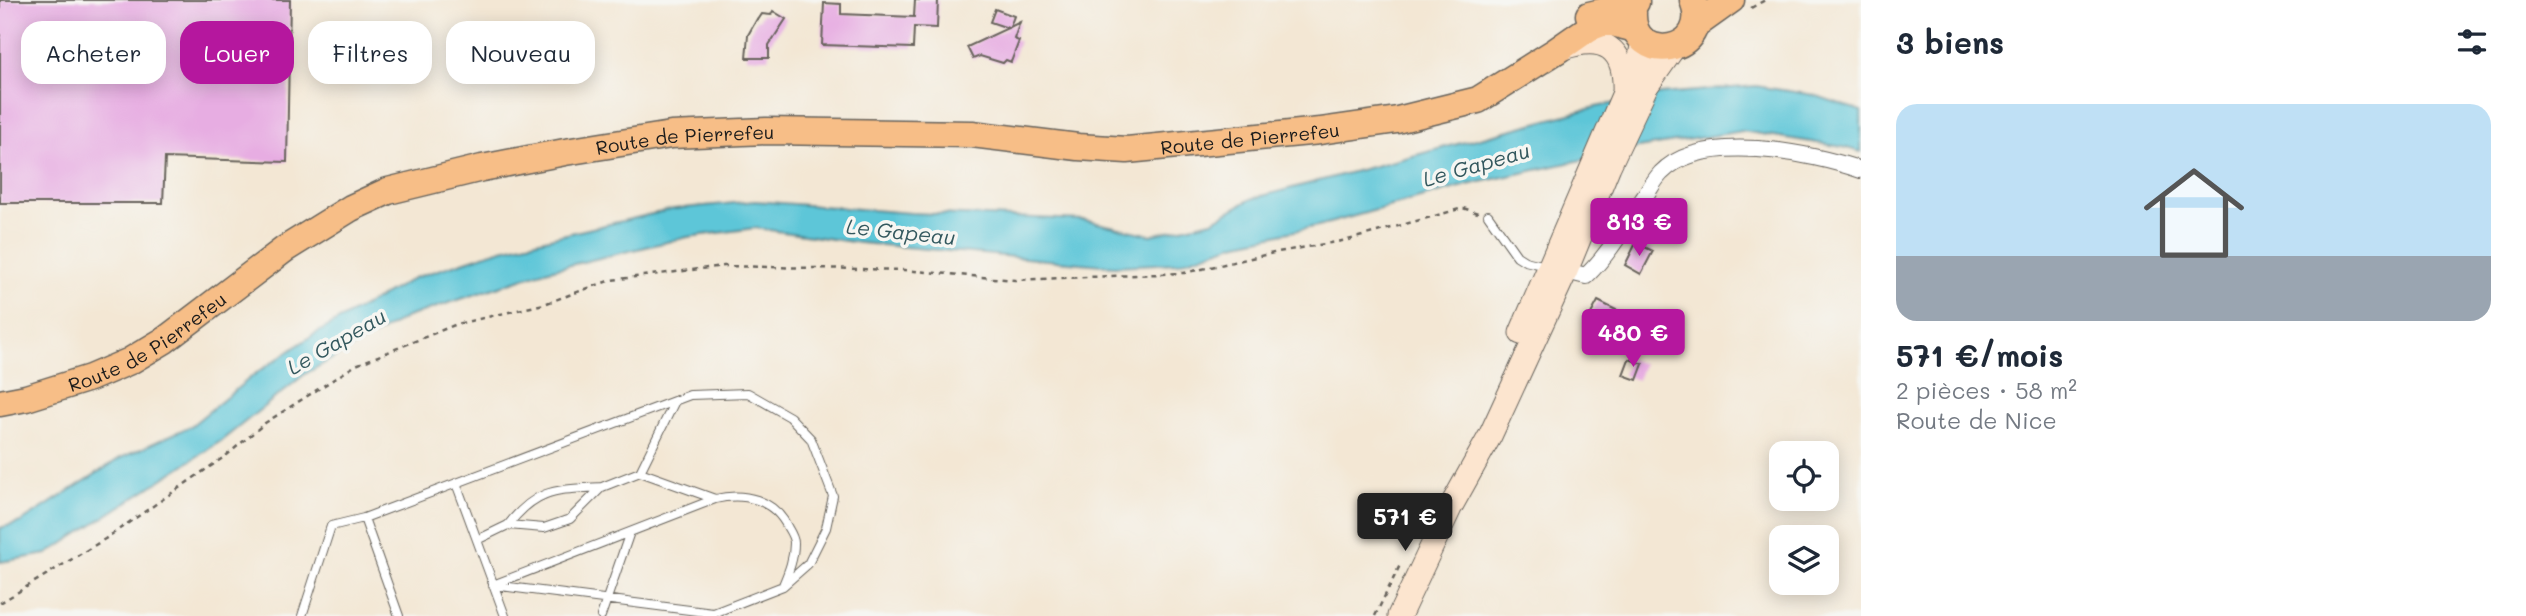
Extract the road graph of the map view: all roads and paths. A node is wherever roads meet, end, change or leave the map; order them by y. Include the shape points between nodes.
1 (1731, 0) edge
2 (1636, 1) edge
3 (1695, 12) edge
4 (1639, 34) junction
5 (1675, 46) junction
6 (1556, 51) junction
7 (1635, 90) junction
8 (1429, 112) junction
9 (1861, 170) edge
10 (1488, 215) joint
11 (1556, 269) junction
12 (675, 401) junction
13 (0, 403) edge
14 (640, 472) junction
15 (456, 483) junction
16 (603, 487) junction
17 (715, 499) junction
18 (364, 518) junction
19 (508, 525) junction
20 (630, 532) junction
21 (477, 540) junction
22 (493, 585) junction
23 (783, 586) junction
24 (607, 600) junction
25 (0, 603) edge
26 (709, 615) edge
27 (302, 616) edge
28 (399, 616) edge
29 (505, 616) edge
30 (601, 616) edge
31 (1399, 616) edge

1 - 3 main road
2 - 4 main road via 1632,20
2 - 8 main road via 1580,18 1489,80
3 - 5 main road via 1691,34
4 - 5 main road via 1658,47
4 - 6 main road via 1602,23
4 - 7 main road
5 - 7 main road
6 - 7 main road via 1593,42 1612,49
6 - 8 main road via 1478,100
7 - 11 main road
8 - 13 main road, Route de Pierrefeu via 1320,131 1127,150 939,132 671,135 482,168 388,191 351,208 285,249 130,361 90,378
9 - 11 street via 1766,151 1720,148 1681,157 1661,173 1601,262 1586,276
10 - 11 lane via 1517,256
10 - 25 path via 1463,208 1348,240 1184,273 1015,280 904,270 724,266 611,280 544,304 457,324 356,365 265,423 227,455 105,539
11 - 31 main road via 1477,433 1450,508
12 - 14 lane
12 - 15 lane
12 - 23 lane via 690,395 748,393 790,417 811,439 833,496 825,528 808,564
14 - 16 lane
14 - 17 lane
15 - 18 lane
15 - 21 lane
16 - 19 lane via 541,494 522,506
16 - 19 lane via 570,519 544,528
17 - 20 lane
17 - 23 lane via 731,495 768,503 783,518 794,540
18 - 27 lane via 331,526
18 - 28 lane
19 - 21 lane
20 - 22 lane
20 - 24 lane
21 - 22 lane
22 - 24 lane
22 - 29 lane
23 - 26 lane
24 - 26 lane
24 - 30 lane

